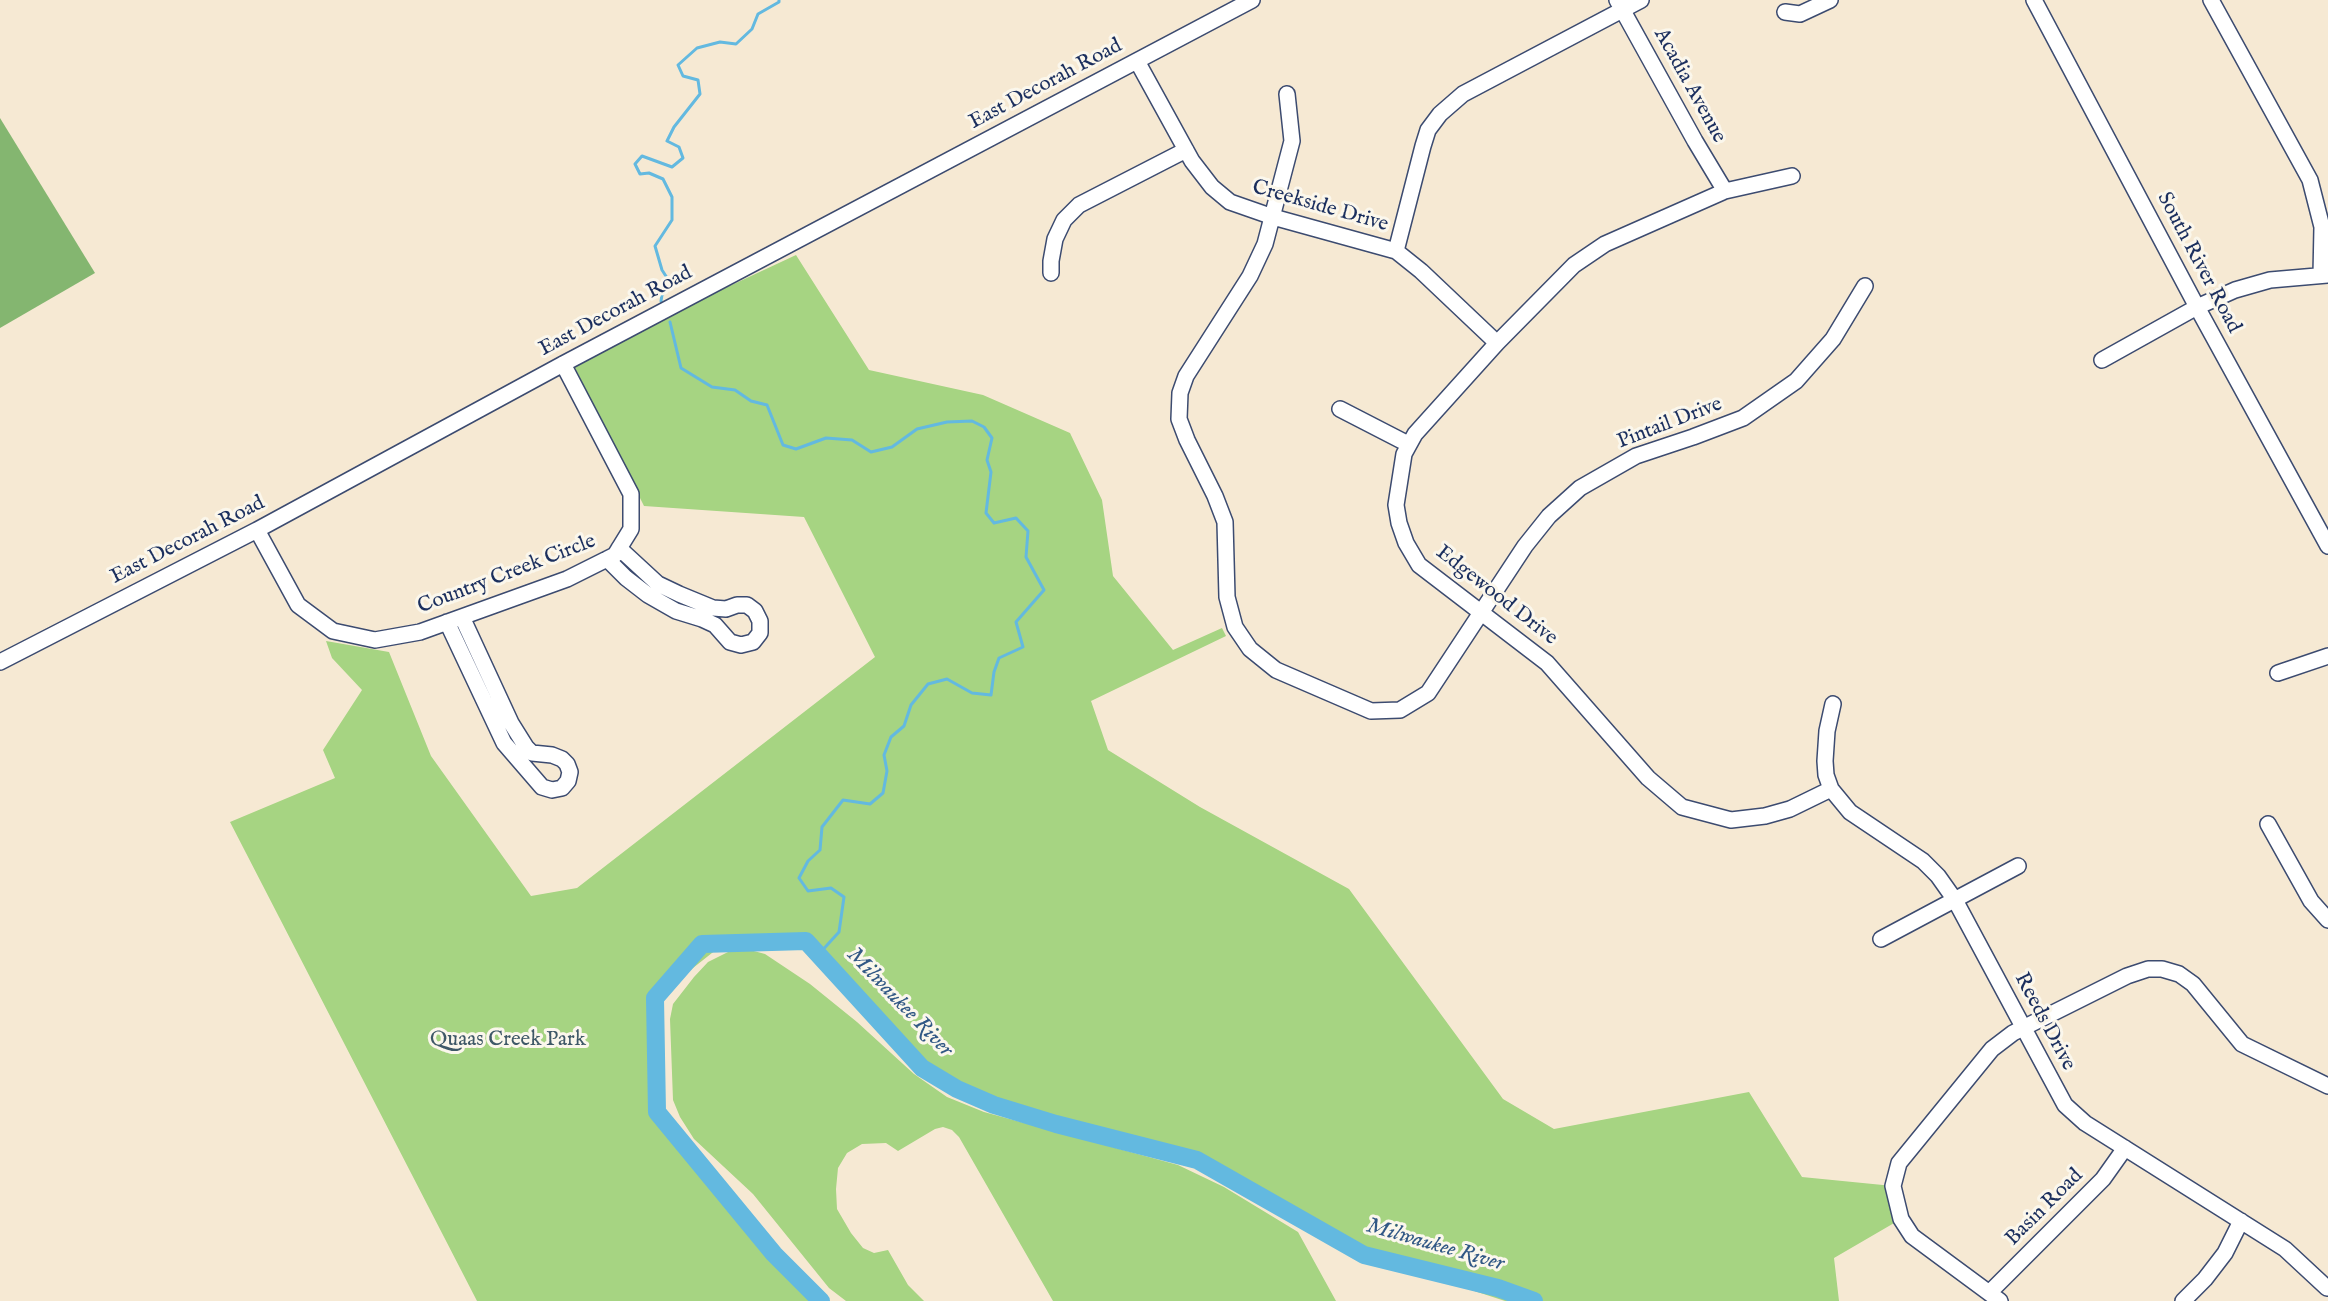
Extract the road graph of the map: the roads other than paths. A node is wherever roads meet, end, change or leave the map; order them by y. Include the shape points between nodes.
1 (1252, 0) edge
2 (1641, 0) edge
3 (1830, 0) edge
4 (2034, 0) edge
5 (2211, 0) edge
6 (1620, 5) edge
7 (1785, 12) dead end
8 (1137, 61) junction
9 (1287, 94) dead end
10 (1186, 150) junction
11 (1792, 176) dead end
12 (1725, 191) junction
13 (1273, 217) junction
14 (1396, 252) junction
15 (1051, 273) dead end
16 (2325, 275) edge
17 (1865, 286) dead end
18 (2197, 307) junction
19 (1497, 343) junction
20 (2102, 360) dead end
21 (562, 364) junction
22 (1340, 409) dead end
23 (1408, 444) junction
24 (257, 530) junction
25 (2328, 546) edge
26 (619, 548) junction
27 (607, 559) junction
28 (1480, 613) junction
29 (454, 619) junction
30 (2328, 656) edge
31 (0, 662) edge
32 (2278, 673) dead end
33 (1833, 704) dead end
34 (1831, 789) junction
35 (2268, 824) dead end
36 (2018, 866) dead end
37 (1955, 900) junction
38 (2328, 920) edge
39 (1881, 939) dead end
40 (2024, 1028) junction
41 (2328, 1086) edge
42 (2124, 1148) junction
43 (2241, 1221) junction
44 (2327, 1288) edge
45 (1994, 1297) edge
46 (2183, 1301) edge

1 - 8 street, East Decorah Road
2 - 6 street
3 - 7 street via 1800,14
4 - 18 street, South River Road
5 - 16 street via 2310,180 2322,227
6 - 12 street, Acadia Avenue
6 - 14 street via 1463,94 1440,114 1428,130
8 - 10 street, Creekside Drive
8 - 21 street, East Decorah Road
9 - 13 street via 1292,141
10 - 13 street, Creekside Drive via 1212,187 1230,202
10 - 15 street via 1079,206 1064,220 1055,240
11 - 12 street, Edgewood Drive
12 - 19 street, Edgewood Drive via 1605,244 1574,265
13 - 14 street, Creekside Drive
13 - 28 street, Pintail Drive via 1250,276 1186,376 1180,393 1179,418 1225,522 1227,597 1235,627 1250,649 1276,670 1371,711 1400,710 1428,693
14 - 19 street, Creekside Drive via 1422,271
16 - 18 street via 2270,280
17 - 28 street, Pintail Drive via 1833,339 1796,381 1743,418 1636,456 1580,488 1549,516
18 - 20 street
18 - 25 street, South River Road
19 - 23 street, Edgewood Drive
21 - 24 street, East Decorah Road
21 - 26 street, Country Creek Circle via 631,494 631,529
22 - 23 street
23 - 28 street, Edgewood Drive via 1396,505 1406,543 1419,565
24 - 29 street, Country Creek Circle via 298,605 333,631 375,640 420,632
24 - 31 street, East Decorah Road
26 - 27 street, Country Creek Circle
26 - 27 street via 658,584 678,594 713,608 747,605 760,621 760,633 753,642 730,642 715,625 676,611 648,595
27 - 29 street, Country Creek Circle via 567,579
28 - 34 street, Edgewood Drive via 1547,663 1648,778 1682,807 1731,820 1765,816
29 - 29 street via 504,742 543,787 562,788 570,772 567,764 552,755 532,753 526,747
30 - 32 street
33 - 34 street, Reeds Drive via 1825,746 1826,775
34 - 37 street, Reeds Drive via 1850,813 1923,861
35 - 38 street via 2311,901
36 - 37 street
37 - 39 street
37 - 40 street, Reeds Drive
40 - 41 street via 2127,976 2162,969 2193,984 2242,1044
40 - 42 street, Reeds Drive via 2065,1105 2085,1124
40 - 45 street via 1992,1048 1899,1163 1893,1186 1901,1219 1912,1236
42 - 43 street, Reeds Drive
42 - 45 street, Basin Road via 2103,1179
43 - 44 street, Reeds Drive via 2285,1249
43 - 46 street via 2225,1253

